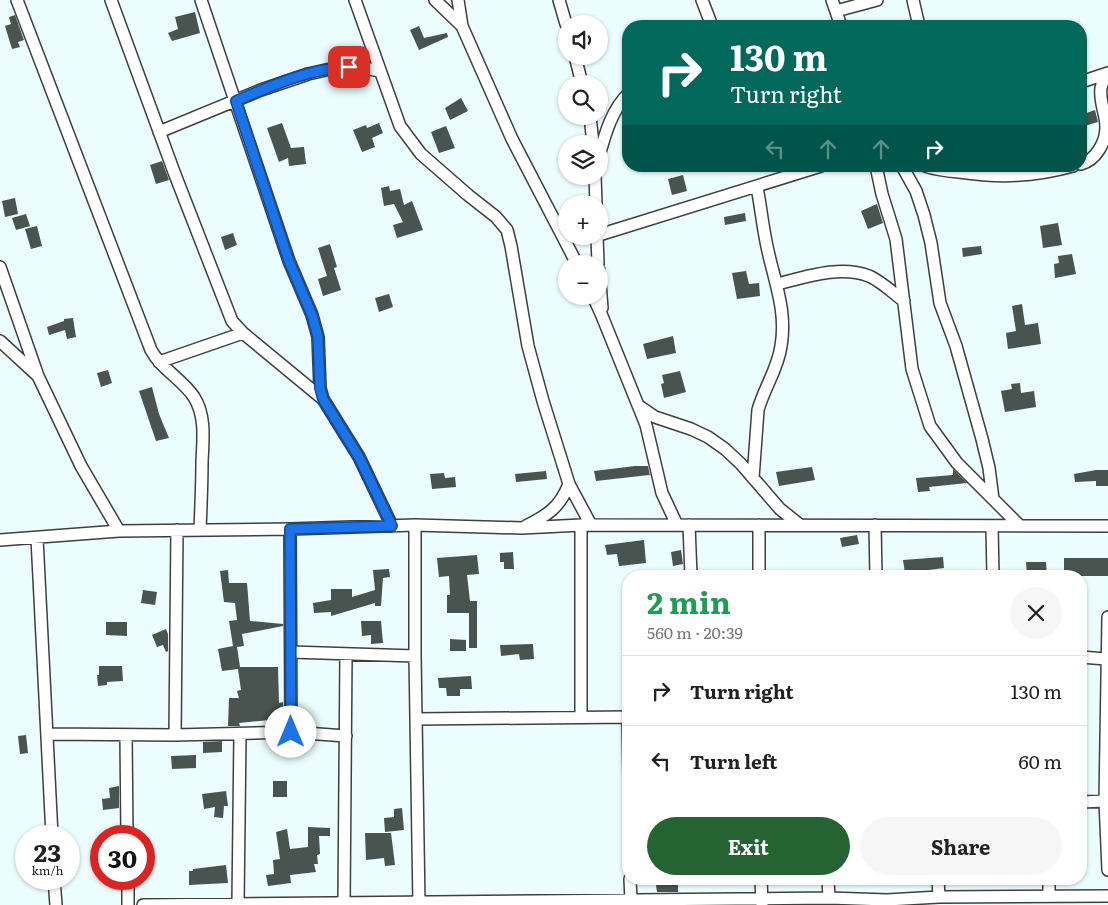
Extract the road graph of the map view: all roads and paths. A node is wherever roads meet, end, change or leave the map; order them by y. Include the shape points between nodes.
1 (17, 0) edge
2 (111, 0) edge
3 (202, 0) edge
4 (355, 0) edge
5 (435, 0) edge
6 (458, 0) edge
7 (559, 0) edge
8 (702, 0) edge
9 (877, 0) edge
10 (913, 0) edge
11 (834, 6) edge
12 (563, 15) edge
13 (710, 20) edge
14 (839, 20) edge
15 (918, 20) edge
16 (462, 26) junction
17 (379, 71) junction
18 (1108, 73) edge
19 (1087, 80) edge
20 (622, 100) edge
21 (236, 101) junction
22 (159, 132) junction
23 (604, 135) edge
24 (1087, 161) edge
25 (803, 172) edge
26 (877, 172) edge
27 (905, 172) edge
28 (961, 172) edge
29 (1053, 172) edge
30 (757, 187) junction
31 (608, 233) edge
32 (572, 255) edge
33 (0, 267) edge
34 (777, 284) junction
35 (904, 301) junction
36 (597, 305) edge
37 (601, 305) edge
38 (602, 316) junction
39 (243, 333) junction
40 (0, 341) edge
41 (159, 362) junction
42 (38, 376) junction
43 (323, 399) junction
44 (639, 406) junction
45 (753, 478) junction
46 (569, 484) junction
47 (993, 499) junction
48 (415, 525) junction
49 (586, 525) junction
50 (677, 525) junction
51 (689, 525) junction
52 (759, 525) junction
53 (800, 525) junction
54 (875, 525) junction
55 (392, 526) junction
56 (1020, 526) junction
57 (1108, 526) edge
58 (992, 527) junction
59 (522, 528) junction
60 (290, 529) junction
61 (177, 530) junction
62 (200, 530) junction
63 (119, 531) junction
64 (37, 538) junction
65 (0, 540) edge
66 (691, 570) edge
67 (759, 570) edge
68 (876, 570) edge
69 (992, 570) edge
70 (1108, 617) edge
71 (291, 652) junction
72 (346, 654) junction
73 (415, 656) junction
74 (1087, 657) edge
75 (1106, 659) junction
76 (1107, 689) edge
77 (622, 716) edge
78 (581, 717) junction
79 (416, 720) junction
80 (291, 732) junction
81 (47, 734) junction
82 (240, 734) junction
83 (126, 735) junction
84 (175, 735) junction
85 (346, 736) junction
86 (1107, 785) edge
87 (1105, 801) junction
88 (1087, 802) edge
89 (51, 825) edge
90 (127, 825) edge
91 (1108, 870) edge
92 (630, 885) edge
93 (762, 885) edge
94 (828, 885) edge
95 (938, 885) edge
96 (1050, 885) edge
97 (55, 890) edge
98 (128, 890) edge
99 (1050, 896) junction
100 (1108, 896) edge
101 (939, 897) junction
102 (829, 898) junction
103 (631, 900) junction
104 (995, 901) edge
105 (762, 902) edge
106 (887, 902) edge
107 (238, 903) junction
108 (344, 903) junction
109 (290, 904) edge
110 (419, 904) edge
111 (56, 905) edge
112 (128, 905) edge
113 (143, 905) edge
114 (182, 905) edge

1 - 41 street via 151,350
2 - 22 street
3 - 21 street
4 - 17 street
5 - 16 street
6 - 16 street
7 - 12 street
8 - 13 street
9 - 11 street
10 - 15 street
11 - 14 street
16 - 32 street via 512,139
17 - 21 street via 339,67 308,74
17 - 46 street via 400,126 421,154 507,230 528,346
18 - 19 street
18 - 24 street via 1101,86 1100,99 1106,128 1102,145 1096,156
20 - 23 street
21 - 22 street
21 - 43 street via 289,261 312,315 318,337
22 - 39 street via 232,321
25 - 30 street
26 - 35 street via 896,239
27 - 47 street via 924,216 940,304 956,346 982,439
28 - 29 street via 1004,177
30 - 31 street
30 - 34 street via 767,249
33 - 42 street
34 - 35 street via 824,273 860,273 871,277
34 - 45 street via 784,322 781,347 758,410
35 - 47 street via 912,369 930,426 957,464
36 - 38 street
37 - 38 street
38 - 44 street
39 - 41 street
39 - 43 street
40 - 42 street
41 - 62 street via 187,387 202,416
42 - 63 street via 81,466
43 - 55 street via 359,457
44 - 45 street via 655,418 708,437 736,459
44 - 50 street via 662,493
45 - 53 street via 780,509
46 - 49 street
46 - 59 street via 564,498 553,510
47 - 56 street
48 - 55 street
48 - 59 street
48 - 73 street
49 - 50 street
49 - 59 street
49 - 78 street
50 - 51 street
51 - 52 street
51 - 66 street
52 - 53 street
52 - 67 street
53 - 54 street
54 - 58 street
54 - 68 street
55 - 60 street
56 - 57 street
56 - 58 street
58 - 69 street
60 - 62 street
60 - 71 street
61 - 62 street
61 - 63 street
61 - 84 street
63 - 64 street
64 - 65 street
64 - 81 street
70 - 75 street
71 - 72 street
71 - 80 street
72 - 73 street
72 - 85 street
73 - 79 street
74 - 75 street
75 - 76 street
76 - 86 street
77 - 78 street
78 - 79 street
79 - 110 street
80 - 82 street
80 - 85 street
81 - 83 street
81 - 89 street
82 - 84 street
82 - 107 street
83 - 84 street
83 - 90 street
85 - 108 street
86 - 87 street
87 - 88 street
87 - 91 street
92 - 103 street
93 - 105 street
94 - 102 street
95 - 101 street
96 - 99 street
97 - 111 street
98 - 112 street
99 - 100 street
99 - 104 street
101 - 104 street
101 - 106 street
102 - 105 street
102 - 106 street
103 - 105 street
103 - 110 street
107 - 109 street
107 - 114 street
108 - 109 street
108 - 110 street
113 - 114 street

